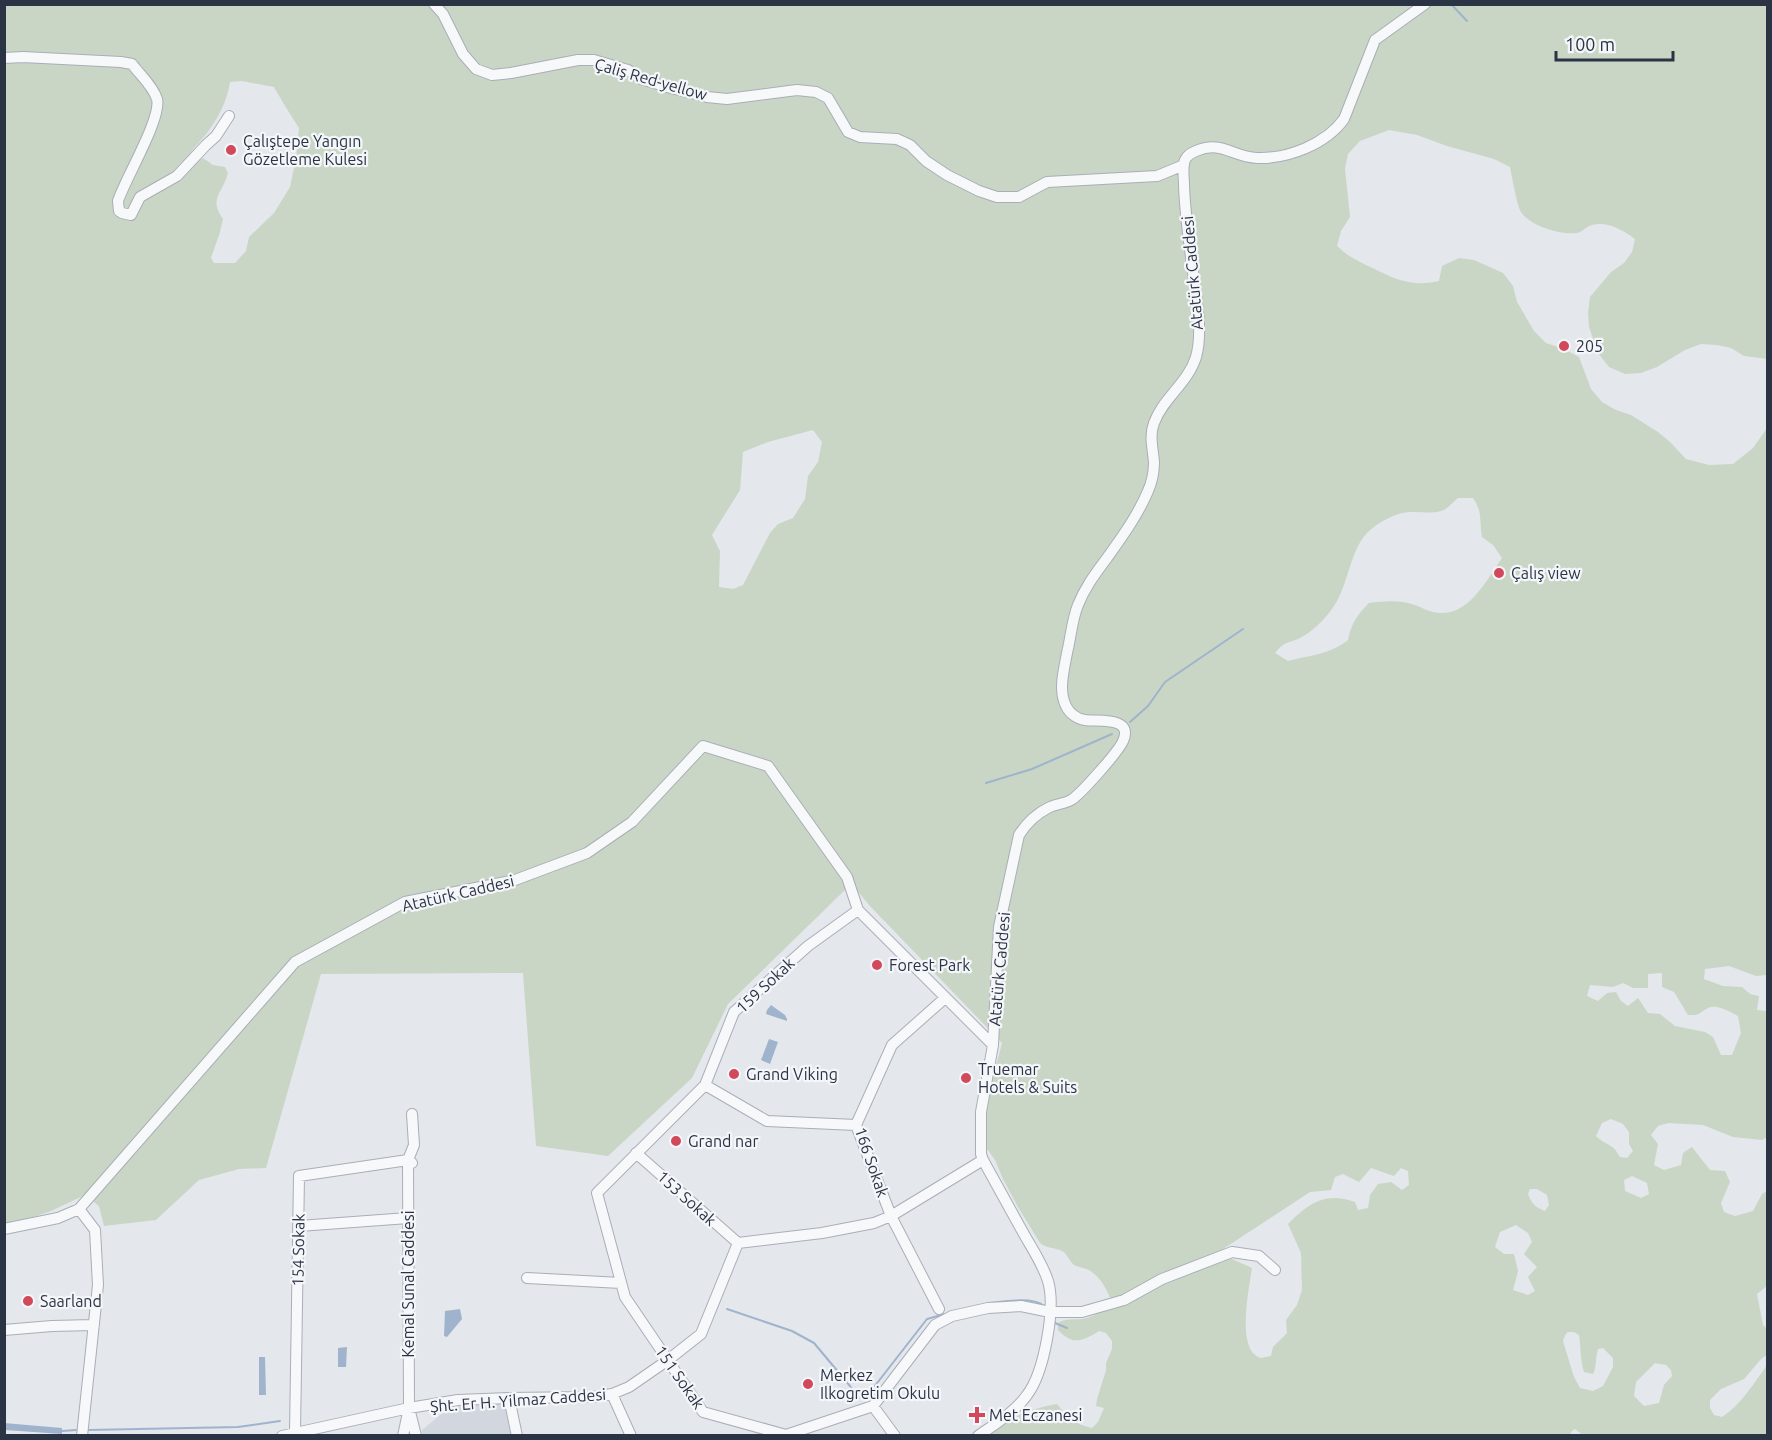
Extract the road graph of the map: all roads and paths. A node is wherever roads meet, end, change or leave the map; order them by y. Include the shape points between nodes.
1 (434, 4) edge
2 (1425, 4) edge
3 (4, 58) edge
4 (229, 116) dead end
5 (1184, 165) junction
6 (858, 910) junction
7 (945, 998) junction
8 (993, 1045) junction
9 (705, 1085) junction
10 (412, 1114) dead end
11 (856, 1125) junction
12 (636, 1153) junction
13 (983, 1160) junction
14 (410, 1162) junction
15 (79, 1209) junction
16 (891, 1216) junction
17 (408, 1218) junction
18 (299, 1226) junction
19 (4, 1229) edge
20 (738, 1244) junction
21 (1275, 1270) dead end
22 (527, 1278) dead end
23 (621, 1283) junction
24 (939, 1309) dead end
25 (1050, 1312) junction
26 (94, 1325) junction
27 (4, 1330) edge
28 (668, 1360) junction
29 (612, 1394) junction
30 (508, 1398) junction
31 (873, 1406) junction
32 (409, 1408) junction
33 (296, 1433) junction
34 (82, 1436) edge
35 (282, 1436) edge
36 (402, 1436) edge
37 (416, 1436) edge
38 (517, 1436) edge
39 (631, 1436) edge
40 (895, 1436) edge
41 (978, 1436) edge

1 - 5 street, Çaliş Red-yellow via 463,54 476,69 492,75 594,60 628,70 641,79 707,97 816,92 828,98 848,132 860,137 897,139 947,175 997,197 1018,197 1047,182 1157,176
2 - 5 street via 1375,40 1344,119 1331,132 1310,146 1274,158 1255,158 1218,146 1204,147 1190,153
3 - 4 street via 132,64 149,85 157,100 157,111 118,201 122,213 131,215 140,197 177,176 216,136
5 - 8 street, Atatürk Caddesi via 1184,200 1197,305 1196,356 1187,378 1153,425 1153,476 1148,491 1078,605 1062,677 1064,704 1069,712 1083,720 1119,723 1124,739 1072,800 1047,808 1025,825 1019,835 999,927
6 - 7 street, Atatürk Caddesi
6 - 9 street, 159 Sokak via 808,946 734,1012
6 - 15 street, Atatürk Caddesi via 847,877 768,766 703,746 632,822 587,853 515,880 405,902 295,962
7 - 8 street, Atatürk Caddesi
7 - 11 street, 166 Sokak via 892,1045
8 - 13 street, Atatürk Caddesi via 981,1112
9 - 11 street via 767,1121
9 - 12 street
10 - 14 street, Kemal Sunal Caddesi via 414,1145
11 - 16 street, 166 Sokak
12 - 20 street, 153 Sokak
12 - 23 street, 151 Sokak via 597,1193
13 - 16 street
13 - 25 street, Atatürk Caddesi via 1047,1278
14 - 17 street, Kemal Sunal Caddesi
14 - 18 street, 154 Sokak via 299,1176
15 - 19 street via 58,1218
15 - 26 street via 95,1230 98,1285
16 - 20 street via 855,1228
16 - 24 street, 166 Sokak
17 - 18 street
17 - 32 street, Kemal Sunal Caddesi
18 - 33 street, 154 Sokak
20 - 28 street, Şht. Er H. Yilmaz Caddesi via 701,1334
21 - 25 street via 1259,1256 1232,1252 1162,1279 1124,1300 1082,1312
22 - 23 street
23 - 28 street, 151 Sokak via 625,1298
25 - 31 street via 1021,1306 988,1308 934,1324
25 - 41 street, Atatürk Caddesi via 1038,1377 1027,1396
26 - 27 street
26 - 34 street
28 - 29 street, Şht. Er H. Yilmaz Caddesi
28 - 31 street, 151 Sokak via 703,1412 786,1436
29 - 30 street, Şht. Er H. Yilmaz Caddesi
29 - 39 street
30 - 32 street, Şht. Er H. Yilmaz Caddesi via 458,1400
30 - 38 street
31 - 40 street
32 - 33 street, Şht. Er H. Yilmaz Caddesi
32 - 36 street, Kemal Sunal Caddesi
32 - 37 street, Kemal Sunal Caddesi
33 - 35 street, Şht. Er H. Yilmaz Caddesi

